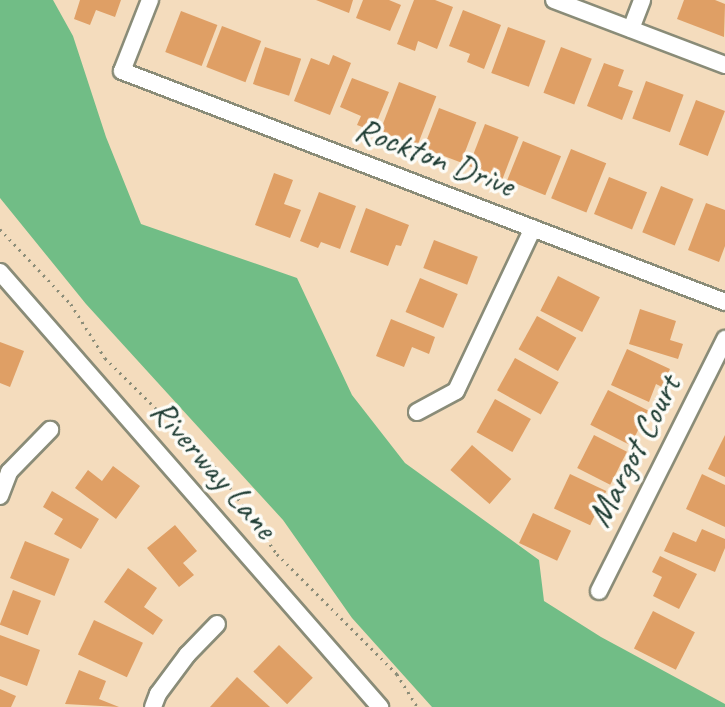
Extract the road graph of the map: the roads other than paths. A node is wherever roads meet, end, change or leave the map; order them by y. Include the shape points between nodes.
1 (150, 0) edge
2 (554, 0) edge
3 (642, 0) edge
4 (631, 29) junction
5 (725, 65) edge
6 (533, 228) junction
7 (0, 272) edge
8 (725, 302) edge
9 (725, 339) edge
10 (417, 412) dead end
11 (50, 430) dead end
12 (0, 496) edge
13 (599, 591) dead end
14 (217, 624) dead end
15 (153, 707) edge
16 (380, 707) edge

1 - 6 street, Rockton Drive via 122,71
2 - 4 street
3 - 4 street
4 - 5 street
6 - 8 street, Rockton Drive
6 - 10 street via 456,391
7 - 16 street, Riverway Lane
9 - 13 street, Margot Court
11 - 12 street via 9,472
14 - 15 street via 187,655

